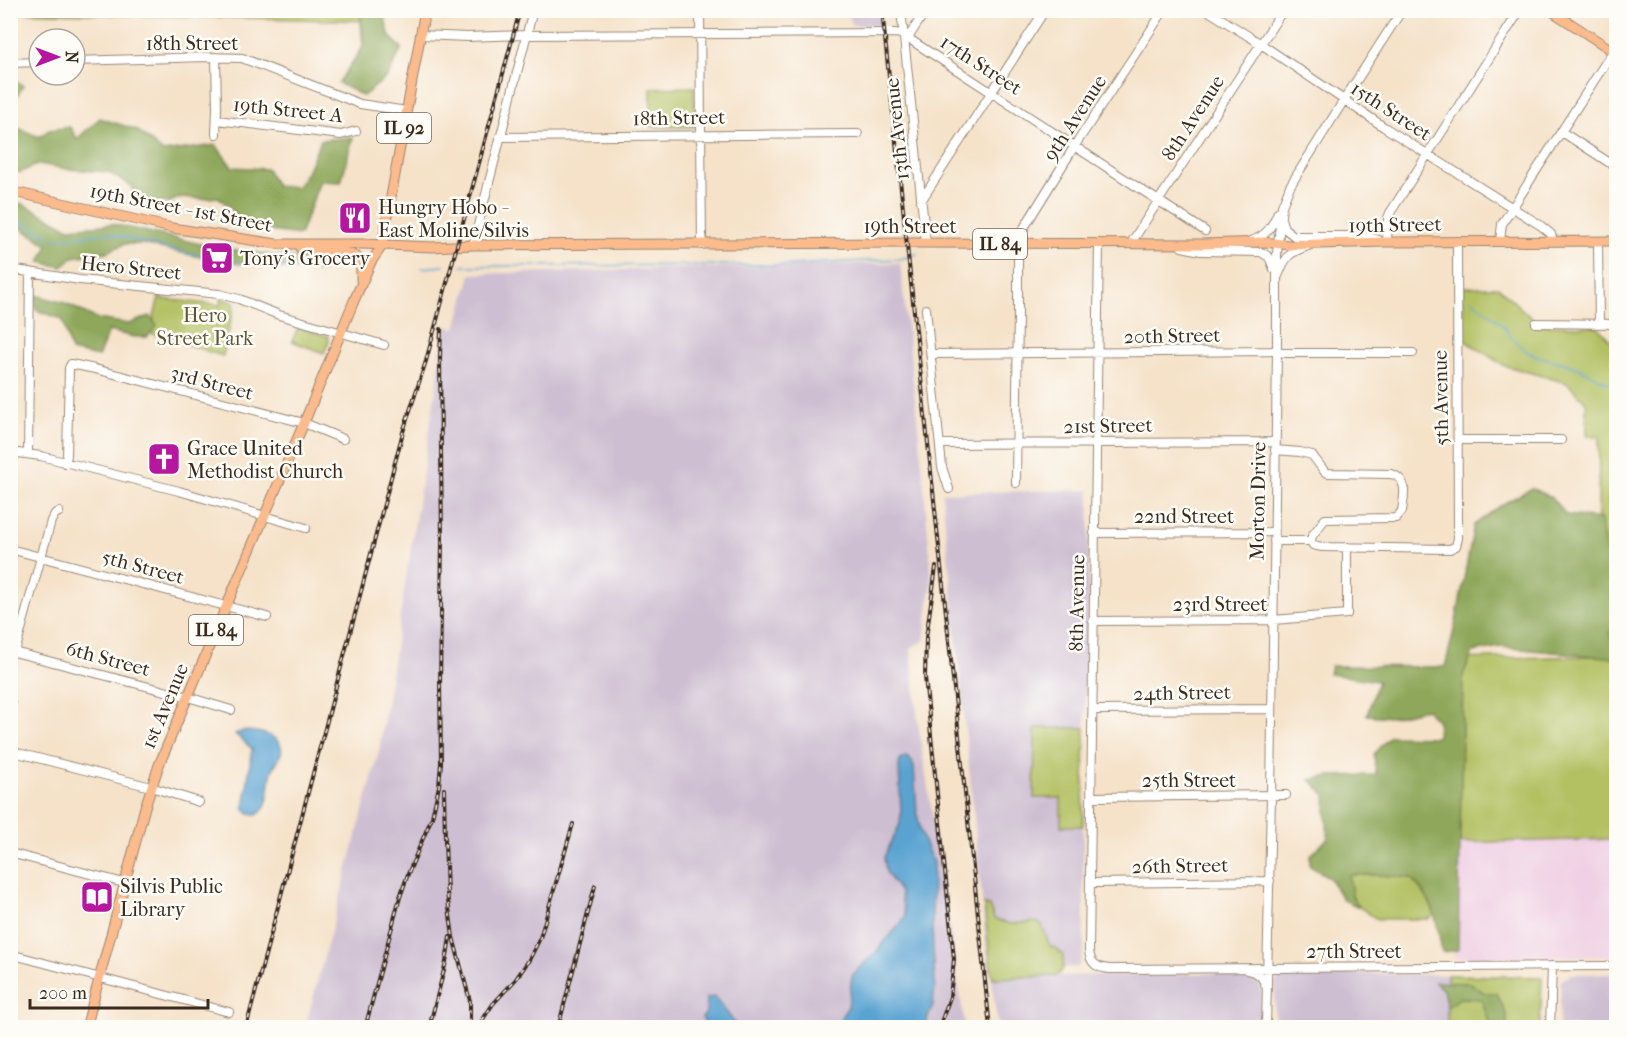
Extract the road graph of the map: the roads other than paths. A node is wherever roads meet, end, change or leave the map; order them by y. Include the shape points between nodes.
1 (425, 10) edge
2 (532, 10) edge
3 (700, 10) edge
4 (901, 10) edge
5 (926, 10) edge
6 (1045, 10) edge
7 (1164, 10) edge
8 (1207, 10) edge
9 (1283, 10) edge
10 (1402, 10) edge
11 (1520, 10) edge
12 (1550, 10) edge
13 (701, 34) junction
14 (421, 35) junction
15 (526, 35) junction
16 (906, 37) junction
17 (1261, 44) junction
18 (1615, 52) edge
19 (216, 57) junction
20 (87, 61) edge
21 (27, 62) edge
22 (10, 63) edge
23 (992, 92) junction
24 (1344, 100) junction
25 (407, 111) junction
26 (217, 120) junction
27 (356, 131) dead end
28 (1562, 132) junction
29 (216, 134) dead end
30 (858, 134) dead end
31 (701, 135) junction
32 (500, 137) junction
33 (1074, 147) junction
34 (1428, 154) junction
35 (1617, 167) edge
36 (10, 191) edge
37 (1285, 197) junction
38 (921, 201) junction
39 (1160, 201) junction
40 (1511, 208) junction
41 (1280, 215) junction
42 (1205, 231) dead end
43 (1500, 241) junction
44 (1553, 241) junction
45 (1598, 241) junction
46 (1617, 241) edge
47 (1247, 242) junction
48 (1385, 242) junction
49 (1457, 242) junction
50 (926, 243) junction
51 (1099, 243) junction
52 (1131, 243) junction
53 (1166, 243) junction
54 (277, 244) junction
55 (1016, 244) junction
56 (1278, 244) junction
57 (473, 245) junction
58 (702, 245) junction
59 (1311, 245) junction
60 (382, 246) junction
61 (10, 269) edge
62 (30, 272) junction
63 (1277, 279) junction
64 (361, 285) junction
65 (926, 309) dead end
66 (1536, 323) dead end
67 (1599, 324) junction
68 (1617, 324) edge
69 (342, 333) junction
70 (384, 345) dead end
71 (1277, 351) junction
72 (1098, 353) junction
73 (1413, 353) dead end
74 (932, 354) junction
75 (1017, 354) junction
76 (304, 423) junction
77 (343, 439) dead end
78 (1458, 440) junction
79 (1561, 440) dead end
80 (1097, 442) junction
81 (940, 444) junction
82 (1017, 444) junction
83 (1275, 446) junction
84 (10, 452) edge
85 (28, 453) junction
86 (65, 463) junction
87 (1016, 483) dead end
88 (949, 489) dead end
89 (59, 512) dead end
90 (265, 516) junction
91 (306, 528) dead end
92 (1274, 532) junction
93 (1094, 533) junction
94 (1274, 541) junction
95 (1311, 541) junction
96 (1347, 547) junction
97 (10, 549) edge
98 (41, 557) junction
99 (227, 606) junction
100 (267, 617) dead end
101 (1273, 620) junction
102 (1093, 621) junction
103 (13, 651) edge
104 (188, 697) junction
105 (1271, 708) junction
106 (231, 710) dead end
107 (1093, 710) junction
108 (10, 751) edge
109 (151, 787) junction
110 (1286, 795) dead end
111 (1092, 796) junction
112 (1271, 796) junction
113 (198, 802) dead end
114 (10, 853) edge
115 (1270, 881) junction
116 (124, 883) junction
117 (1091, 883) junction
118 (10, 954) edge
119 (1093, 963) joint
120 (1552, 966) junction
121 (1617, 966) edge
122 (1268, 967) junction
123 (1237, 968) junction
124 (99, 977) junction
125 (1267, 989) junction
126 (229, 1012) dead end
127 (86, 1028) edge
128 (1266, 1028) edge
129 (1550, 1028) edge

1 - 14 main road, IL 92
2 - 15 street
3 - 13 street
4 - 16 street, 13th Avenue
5 - 16 street
6 - 23 street
7 - 33 street, 9th Avenue
8 - 17 street, 15th Street
9 - 17 street, 8th Avenue
10 - 24 street, Morton Drive
11 - 34 street
12 - 18 main road
13 - 15 street, 17th Street
13 - 16 street, 17th Street via 896,33
13 - 31 street
14 - 15 street, 17th Street
14 - 25 main road, IL 92
15 - 32 street
16 - 23 street, 17th Street
16 - 38 street, 13th Avenue
17 - 24 street, 15th Street
17 - 39 street, 8th Avenue
18 - 28 street
19 - 20 street, 18th Street
19 - 25 street, 18th Street via 247,59 360,104
19 - 26 street
21 - 22 street
23 - 33 street, 17th Street
23 - 38 street
24 - 34 street, 15th Street
24 - 37 street, Morton Drive
25 - 60 main road, IL 92
26 - 27 street, 19th Street A via 341,135
26 - 29 street
28 - 35 street
28 - 40 street
30 - 31 street, 18th Street
31 - 32 street, 18th Street
31 - 58 street
32 - 57 street
33 - 39 street, 17th Street
33 - 55 street, 9th Avenue
34 - 40 street, 15th Street
34 - 48 street via 1390,213
36 - 54 main road, 19th Street - 1st Street via 172,228
37 - 41 street, Morton Drive
37 - 47 street via 1270,229
38 - 50 street, 13th Avenue
39 - 42 street, 17th Street
39 - 52 street, 8th Avenue
40 - 43 street via 1502,224
40 - 44 street, 15th Street via 1549,232
41 - 48 street via 1284,228 1294,236 1366,236
41 - 56 street, Morton Drive
43 - 44 main road, 19th Street / IL 84
43 - 49 main road, 19th Street / IL 84
44 - 45 main road, 19th Street / IL 84
45 - 46 main road, 19th Street / IL 84
45 - 67 street
47 - 53 main road, 19th Street / IL 84
47 - 56 main road, 19th Street / IL 84
48 - 49 main road, 19th Street / IL 84
48 - 59 main road, 19th Street / IL 84
49 - 78 street, 5th Avenue
50 - 55 main road, 19th Street / IL 84
50 - 58 main road, 19th Street / IL 84
51 - 52 main road, 19th Street / IL 84
51 - 55 main road, 19th Street / IL 84
51 - 72 street, 8th Avenue
52 - 53 main road, 19th Street / IL 84
53 - 63 street via 1201,251 1261,252 1273,263
54 - 60 main road, 19th Street - 1st Street
54 - 64 main road via 351,253 360,264
55 - 75 street
56 - 59 main road, 19th Street / IL 84
56 - 63 street, Morton Drive
57 - 58 main road, 19th Street / IL 84
57 - 60 main road, 19th Street / IL 84
59 - 63 street via 1287,256
60 - 64 main road, 1st Avenue / IL 84
61 - 62 street, Hero Street
62 - 69 street, Hero Street via 231,296
62 - 85 street
63 - 71 street, Morton Drive
64 - 69 main road, 1st Avenue / IL 84
65 - 74 street
66 - 67 street
67 - 68 street
69 - 70 street, Hero Street
69 - 76 main road, 1st Avenue / IL 84
71 - 72 street, 20th Street
71 - 73 street, 20th Street
71 - 83 street, Morton Drive
72 - 75 street, 20th Street
72 - 80 street, 8th Avenue
74 - 75 street, 20th Street
74 - 81 street
75 - 82 street
76 - 77 street, 3rd Street
76 - 86 street, 3rd Street via 71,364
76 - 90 main road, 1st Avenue / IL 84
78 - 79 street
78 - 96 street, 5th Avenue via 1456,546
80 - 82 street, 21st Street
80 - 83 street, 21st Street
80 - 93 street, 8th Avenue
81 - 82 street, 21st Street
81 - 88 street
82 - 87 street
83 - 92 street, Morton Drive
83 - 95 street, 21st Street via 1312,455 1328,473 1394,474 1403,483 1402,512 1396,518 1325,519
84 - 85 street
85 - 86 street
86 - 90 street
89 - 98 street via 51,521
90 - 91 street
90 - 99 main road, 1st Avenue / IL 84
92 - 93 street, 22nd Street
92 - 94 street, Morton Drive
93 - 102 street, 8th Avenue
94 - 95 street
94 - 101 street, Morton Drive
95 - 96 street via 1317,546
96 - 101 street, 23rd Street via 1347,614
97 - 98 street, 5th Street
98 - 99 street, 5th Street
98 - 103 street
99 - 100 street, 5th Street
99 - 104 main road, 1st Avenue / IL 84
101 - 102 street, 23rd Street
101 - 105 street, Morton Drive
102 - 107 street, 8th Avenue
103 - 104 street, 6th Street
104 - 106 street, 6th Street
104 - 109 main road, 1st Avenue / IL 84
105 - 107 street, 24th Street
105 - 112 street, Morton Drive
107 - 111 street, 8th Avenue
108 - 109 street
109 - 113 street
109 - 116 main road, 1st Avenue / IL 84
110 - 112 street, 25th Street
111 - 112 street, 25th Street
111 - 117 street, 8th Avenue
112 - 115 street, Morton Drive
114 - 116 street
115 - 117 street, 26th Street
115 - 122 street, Morton Drive
116 - 124 main road, 1st Avenue / IL 84
117 - 119 street, 8th Avenue via 1089,950
118 - 124 street
119 - 123 street, 27th Street via 1110,969
120 - 121 street, 27th Street
120 - 122 street, 27th Street
120 - 129 street
122 - 123 street, 27th Street
122 - 125 street, Morton Drive
123 - 125 street via 1262,976
124 - 126 street
124 - 127 main road, 1st Avenue / IL 84
125 - 128 street, Morton Drive

